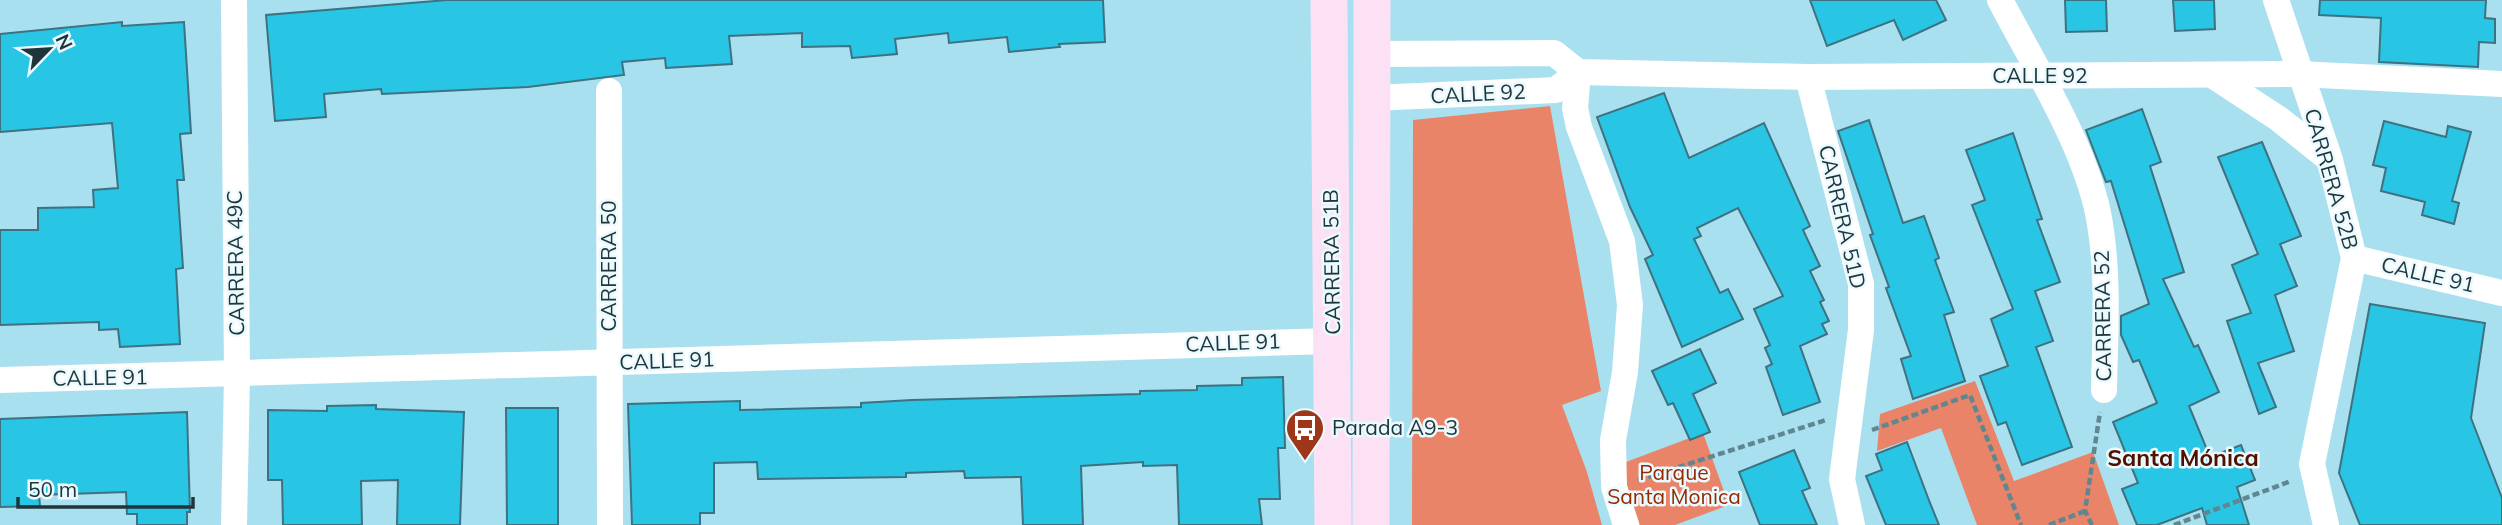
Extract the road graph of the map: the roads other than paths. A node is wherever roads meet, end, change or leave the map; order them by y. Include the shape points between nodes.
1 (234, 0) edge
2 (1329, 0) edge
3 (1372, 0) edge
4 (2000, 0) edge
5 (2276, 0) edge
6 (1373, 54) junction
7 (1578, 72) junction
8 (2299, 74) junction
9 (2212, 75) junction
10 (2040, 76) junction
11 (1808, 77) junction
12 (2502, 85) edge
13 (609, 92) dead end
14 (1373, 98) junction
15 (2330, 160) junction
16 (2354, 258) junction
17 (2502, 293) edge
18 (1333, 341) junction
19 (610, 363) junction
20 (237, 376) junction
21 (0, 380) edge
22 (2104, 390) road end
23 (234, 525) edge
24 (610, 525) edge
25 (1333, 525) edge
26 (1371, 525) edge
27 (1626, 525) edge
28 (1852, 525) edge
29 (2326, 525) edge

1 - 20 street, CARRERA 49C
2 - 18 main road, CARRERA 51B
3 - 6 main road, CARRERA 51B
4 - 10 street, CARRERA 52
5 - 8 street, CARRERA 52B
6 - 7 street, CALLE 92 via 1554,53
6 - 14 main road, CARRERA 51B
7 - 11 street, CALLE 92
7 - 14 street, CALLE 92 via 1556,90
7 - 27 street via 1575,108 1579,127 1622,241 1630,304 1613,440 1614,487
8 - 9 street, CALLE 92
8 - 12 street, CALLE 92
8 - 15 street, CARRERA 52B
9 - 10 street, CALLE 92
9 - 15 street
10 - 11 street, CALLE 92
10 - 22 street, CARRERA 52 via 2083,166 2100,222 2106,271
11 - 28 street, CARRERA 51D via 1861,284 1861,330 1842,480
13 - 19 street, CARRERA 50
14 - 26 main road, CARRERA 51B
15 - 16 street, CARRERA 52B
16 - 17 street, CALLE 91
16 - 29 street, CARRERA 52B via 2311,473
18 - 19 street, CALLE 91
18 - 25 main road, CARRERA 51B
19 - 20 street, CALLE 91
19 - 24 street, CARRERA 50
20 - 21 street, CALLE 91
20 - 23 street, CARRERA 49C

